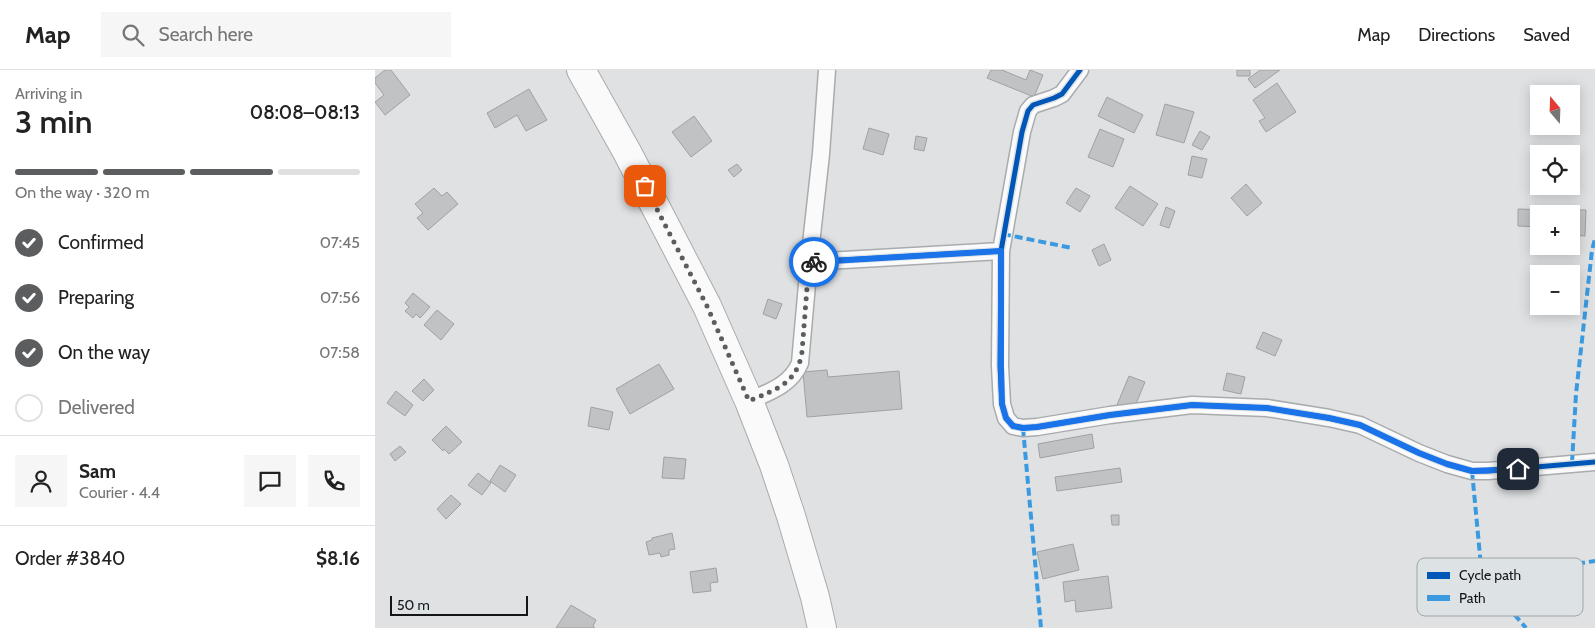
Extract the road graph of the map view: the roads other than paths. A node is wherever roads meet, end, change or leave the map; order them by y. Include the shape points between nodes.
1 (581, 70) edge
2 (827, 70) edge
3 (1080, 70) edge
4 (1001, 251) junction
5 (809, 262) junction
6 (749, 401) junction
7 (1595, 462) edge
8 (822, 628) edge

1 - 6 highway via 707,306
2 - 5 street
3 - 4 street via 1062,94 1033,105 1028,111
4 - 5 street
4 - 7 street via 1002,404 1006,418 1013,426 1037,427 1192,405 1267,408 1360,425 1419,453 1472,471
5 - 6 street via 798,368 789,380
6 - 8 highway via 791,516

